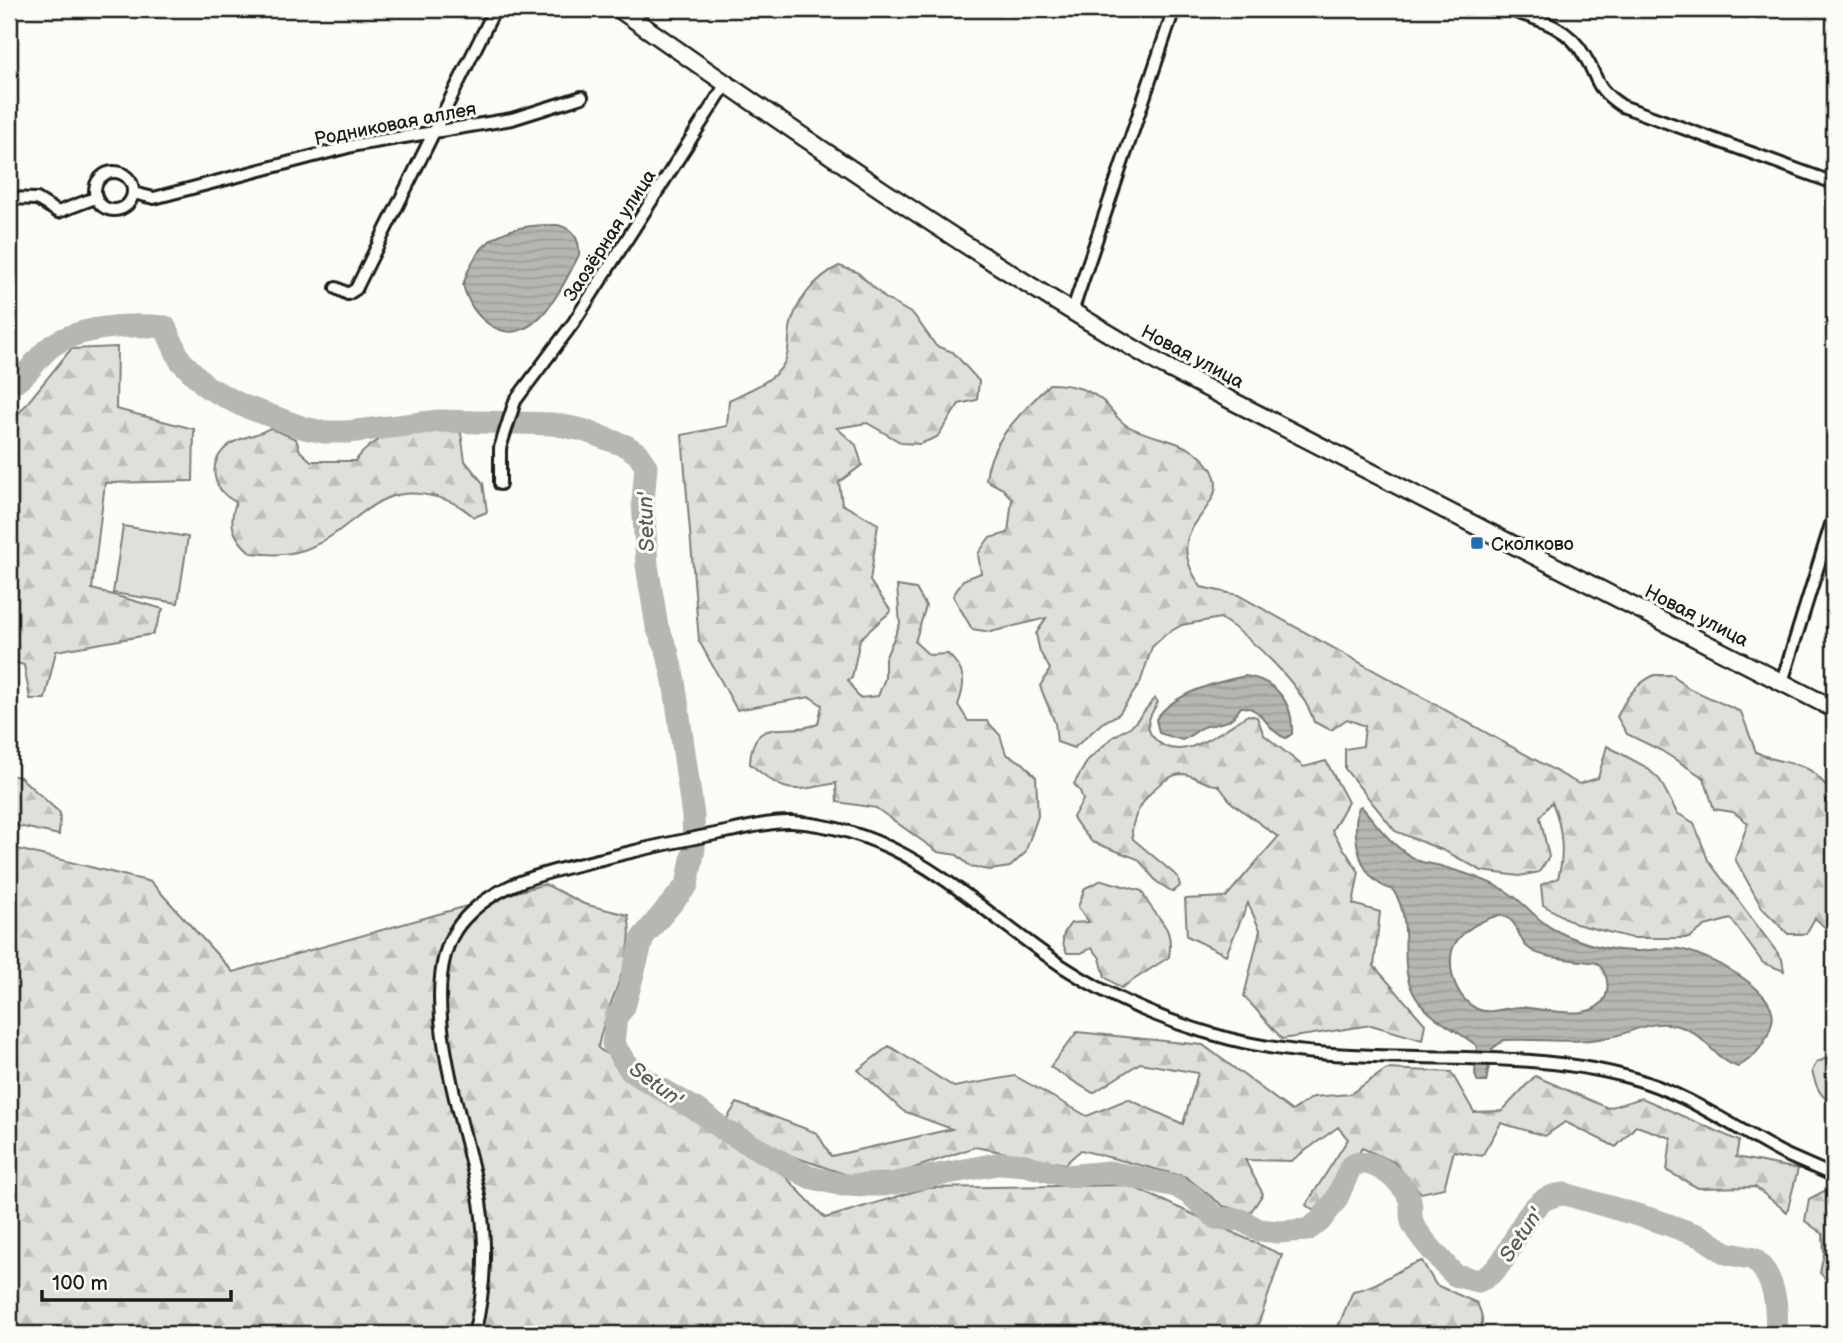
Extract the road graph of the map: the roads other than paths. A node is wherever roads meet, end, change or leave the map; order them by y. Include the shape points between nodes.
1 (495, 9) edge
2 (619, 9) edge
3 (1174, 9) edge
4 (1506, 9) edge
5 (726, 85) junction
6 (582, 97) dead end
7 (431, 134) junction
8 (1834, 183) edge
9 (133, 193) junction
10 (9, 198) edge
11 (95, 198) junction
12 (336, 288) dead end
13 (1072, 312) junction
14 (500, 484) dead end
15 (1834, 515) edge
16 (1782, 682) junction
17 (1834, 709) edge
18 (1834, 1176) edge
19 (474, 1334) edge

1 - 7 street
2 - 5 street, Новая улица
3 - 13 street
4 - 8 street via 1556,25 1585,55 1600,89 1622,106
5 - 13 street, Новая улица
5 - 14 street, Заозёрная улица via 574,322 515,401 500,448
6 - 7 street, Родниковая аллея via 512,119
7 - 9 street, Родниковая аллея via 356,145 154,198
7 - 12 street via 356,289 348,294
9 - 11 street via 120,210 105,209
9 - 11 street via 128,179 107,173 96,183
10 - 11 street via 37,199 64,212
13 - 16 street, Новая улица via 1187,377
15 - 16 street
16 - 17 street, Новая улица
18 - 19 street via 1688,1099 1631,1077 1503,1060 1302,1054 1183,1026 1141,1011 1062,966 945,878 886,844 855,833 787,821 654,846 502,888 457,927 444,959 440,989 442,1032 484,1234 484,1284

